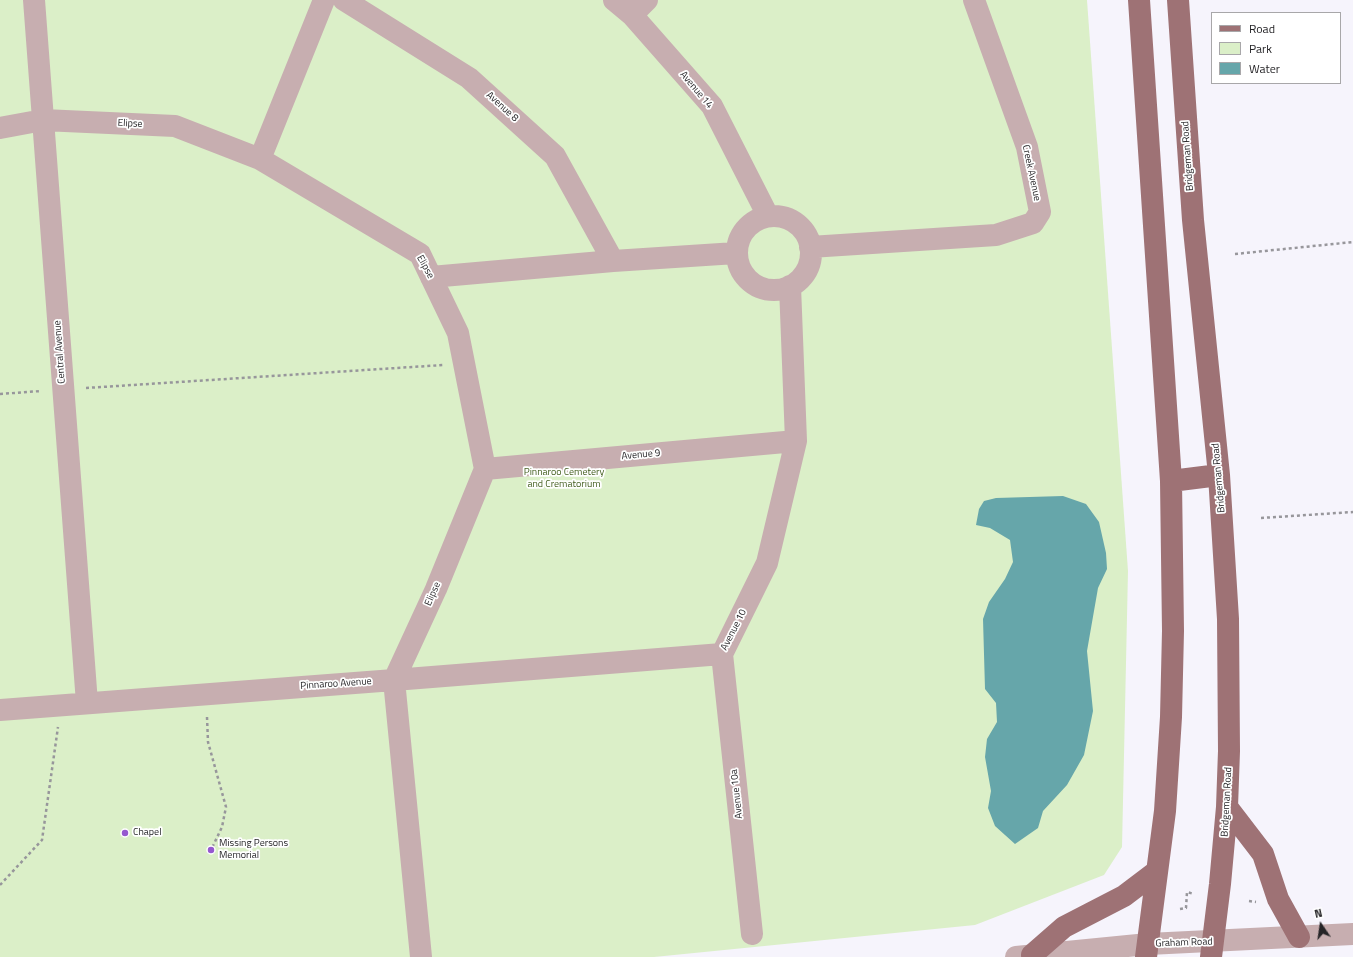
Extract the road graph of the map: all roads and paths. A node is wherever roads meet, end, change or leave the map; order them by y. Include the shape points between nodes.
1 (34, 0) edge
2 (324, 0) edge
3 (344, 0) edge
4 (614, 0) edge
5 (648, 0) edge
6 (974, 0) edge
7 (1140, 0) edge
8 (1178, 0) edge
9 (632, 15) junction
10 (43, 120) junction
11 (0, 128) edge
12 (260, 159) junction
13 (768, 216) junction
14 (1353, 242) edge
15 (810, 247) junction
16 (736, 253) junction
17 (1235, 254) dead end
18 (613, 261) junction
19 (431, 277) junction
20 (790, 286) junction
21 (464, 364) junction
22 (63, 390) junction
23 (0, 394) edge
24 (796, 441) junction
25 (485, 469) junction
26 (1219, 475) junction
27 (1171, 481) junction
28 (1353, 512) edge
29 (1261, 518) dead end
30 (722, 654) junction
31 (394, 680) junction
32 (206, 694) junction
33 (87, 703) junction
34 (63, 705) junction
35 (0, 710) edge
36 (1227, 807) junction
37 (212, 850) dead end
38 (1157, 871) junction
39 (0, 885) edge
40 (1194, 894) dead end
41 (1180, 909) dead end
42 (752, 934) dead end
43 (1353, 934) edge
44 (1299, 937) junction
45 (1212, 949) edge
46 (1147, 950) edge
47 (1024, 956) edge
48 (421, 957) edge

1 - 10 street, Central Avenue
2 - 12 street
3 - 18 street, Avenue 8 via 469,78 555,156
4 - 9 street, Avenue 14
5 - 9 street
6 - 15 street, Creek Avenue via 1027,147 1040,212 1033,223 996,235
7 - 27 main road
8 - 26 main road, Bridgeman Road via 1193,220
9 - 13 street, Avenue 14 via 712,106
10 - 11 street, Elipse
10 - 12 street, Elipse via 175,126
10 - 22 street, Central Avenue
12 - 19 street, Elipse via 420,254
13 - 15 street via 787,218 798,225 806,235
13 - 16 street via 756,220 746,228 739,239
14 - 17 path
15 - 20 street via 808,267 801,278
16 - 18 street
16 - 20 street via 745,276 754,285 767,289
18 - 19 street
19 - 21 street, Elipse via 458,333
20 - 24 street, Avenue 10
21 - 22 path
21 - 25 street, Elipse
22 - 23 path
22 - 33 street, Central Avenue
24 - 25 street, Avenue 9
24 - 30 street, Avenue 10 via 767,563
25 - 31 street, Elipse via 436,589
26 - 27 main road
26 - 36 main road, Bridgeman Road via 1230,670
27 - 38 main road via 1171,717 1165,811
28 - 29 path
30 - 31 street, Avenue 10
30 - 42 street, Avenue 10a
31 - 32 street, Pinnaroo Avenue
31 - 48 street
32 - 33 street, Pinnaroo Avenue
32 - 37 path via 208,742 226,806 222,827
33 - 34 street, Pinnaroo Avenue
34 - 35 street, Pinnaroo Avenue
34 - 39 path via 54,742 42,840
36 - 44 main road via 1263,854 1278,899
36 - 45 main road, Bridgeman Road
38 - 46 main road
38 - 47 main road via 1136,889 1064,927
40 - 41 path via 1187,892 1186,908
43 - 44 street, Graham Road
44 - 45 street, Graham Road
45 - 46 street, Graham Road
46 - 47 street, Graham Road

